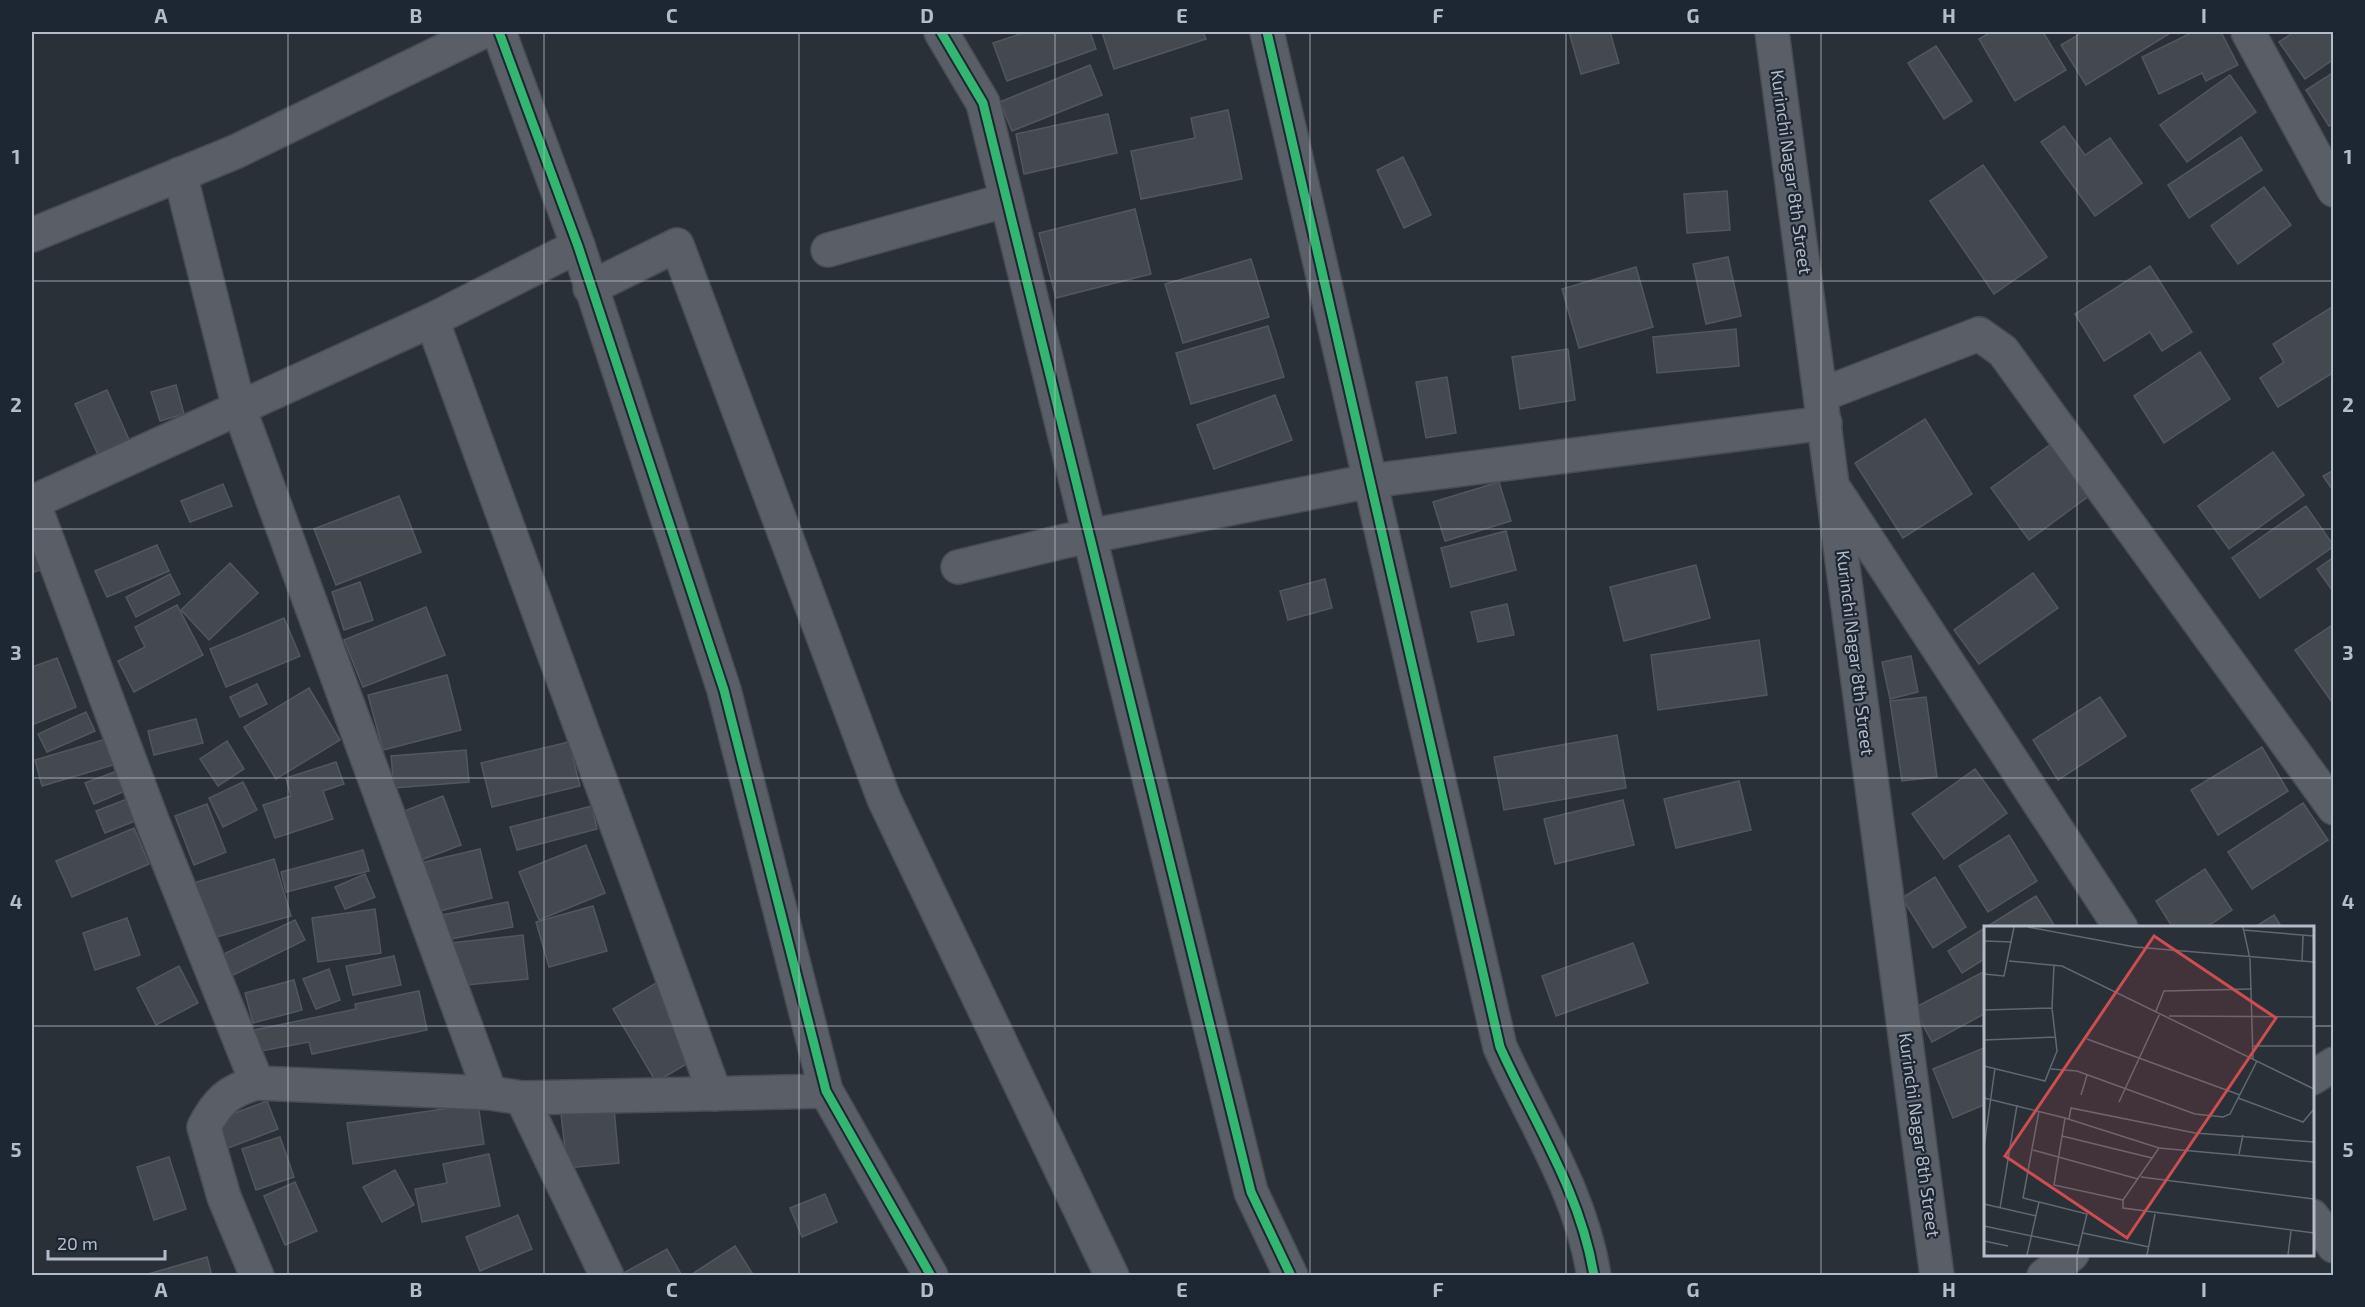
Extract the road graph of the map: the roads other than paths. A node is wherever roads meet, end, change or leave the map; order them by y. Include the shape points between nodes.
1 (482, 32) edge
2 (499, 32) edge
3 (941, 32) edge
4 (1267, 32) edge
5 (1772, 32) edge
6 (2248, 32) edge
7 (180, 174) junction
8 (2334, 190) edge
9 (1007, 200) junction
10 (32, 235) edge
11 (578, 246) junction
12 (828, 250) dead end
13 (590, 288) junction
14 (432, 320) junction
15 (1820, 391) junction
16 (239, 408) junction
17 (1825, 423) junction
18 (1371, 481) junction
19 (1833, 486) junction
20 (1089, 536) junction
21 (958, 567) dead end
22 (2334, 808) edge
23 (2120, 926) edge
24 (2334, 1064) edge
25 (2314, 1077) edge
26 (257, 1083) junction
27 (826, 1091) junction
28 (490, 1093) junction
29 (716, 1094) junction
30 (522, 1098) junction
31 (2314, 1217) edge
32 (2334, 1246) edge
33 (2069, 1256) edge
34 (256, 1275) edge
35 (607, 1275) edge
36 (931, 1275) edge
37 (1112, 1275) edge
38 (1291, 1275) edge
39 (1594, 1275) edge
40 (1937, 1275) edge
41 (2044, 1275) edge

1 - 7 street via 235,152
2 - 11 street
3 - 9 street via 983,103
4 - 18 street
5 - 15 street, Kurinchi Nagar 8th Street
6 - 8 street
7 - 10 street
7 - 16 street
9 - 12 street
9 - 20 street
11 - 13 street
11 - 14 street
13 - 27 street via 724,690
13 - 37 street via 677,245 884,799
14 - 16 street
14 - 29 street
15 - 17 street, Kurinchi Nagar 8th Street
15 - 22 street via 1821,395 1979,334 2003,351
16 - 26 street via 33,502 153,824
16 - 28 street
17 - 18 street
17 - 19 street, Kurinchi Nagar 8th Street
18 - 20 street
18 - 39 street via 1500,1047 1552,1150 1577,1212
19 - 23 street
19 - 40 street, Kurinchi Nagar 8th Street
20 - 21 street
20 - 38 street via 1251,1192
24 - 25 street
26 - 28 street
26 - 34 street via 237,1088 214,1108 204,1127 224,1197
27 - 29 street
27 - 36 street
28 - 30 street
29 - 30 street
30 - 35 street
31 - 32 street
33 - 41 street

